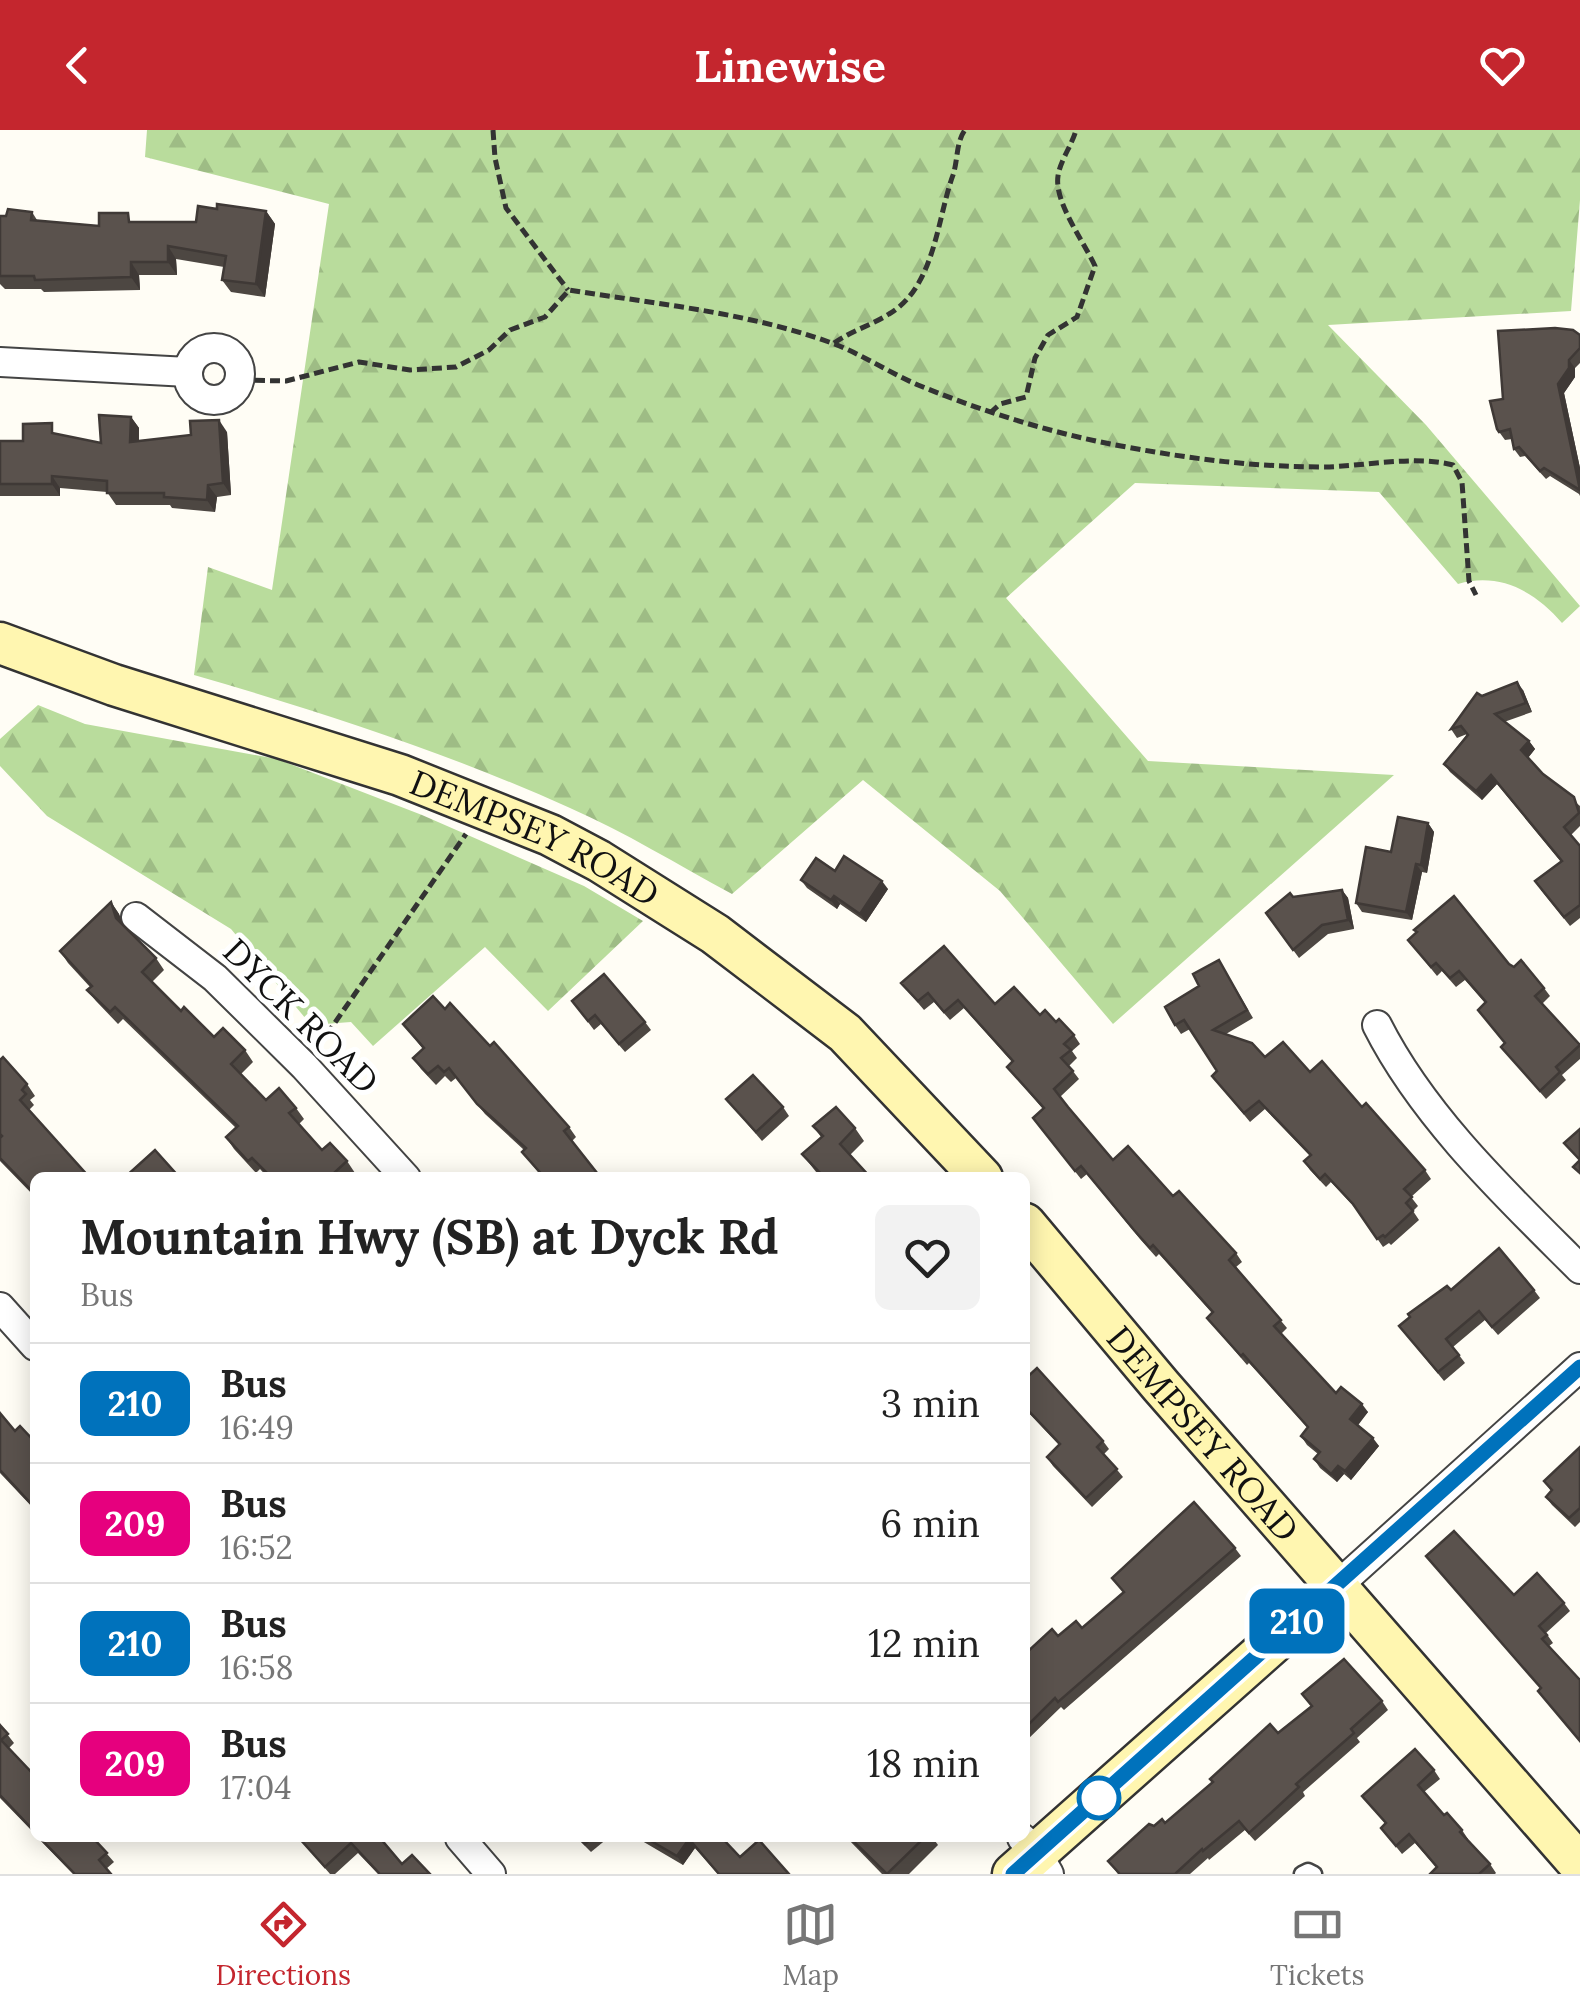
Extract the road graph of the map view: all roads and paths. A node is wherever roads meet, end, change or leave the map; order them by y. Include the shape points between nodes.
1 (493, 130) edge
2 (965, 130) edge
3 (1076, 130) edge
4 (569, 290) junction
5 (833, 344) junction
6 (0, 362) edge
7 (240, 380) joint
8 (990, 413) junction
9 (1476, 595) dead end
10 (0, 643) edge
11 (484, 807) junction
12 (136, 917) dead end
13 (1377, 1024) dead end
14 (304, 1066) junction
15 (401, 1172) edge
16 (976, 1172) edge
17 (1030, 1230) edge
18 (1580, 1269) edge
19 (0, 1307) edge
20 (30, 1340) edge
21 (1580, 1367) edge
22 (1335, 1588) junction
23 (463, 1842) edge
24 (1030, 1860) edge
25 (1580, 1866) edge
26 (491, 1874) edge
27 (1302, 1874) edge
28 (1314, 1874) edge

1 - 4 path via 506,208
2 - 5 path via 934,248 916,286 892,313
3 - 8 path via 1058,176 1064,209 1095,266 1077,316 1048,336 1035,358 1026,397
4 - 5 path via 758,320
4 - 7 path via 545,318 510,330 456,367 410,370 360,362 286,381
5 - 8 path
6 - 7 street via 188,372 195,356 219,349 233,357
8 - 9 path via 1236,466 1434,460 1453,465 1462,482
10 - 11 street, DEMPSEY ROAD
11 - 14 path
11 - 16 street, DEMPSEY ROAD via 598,861 753,962 845,1033
12 - 14 street, DYCK ROAD via 215,978
13 - 18 street via 1419,1092
14 - 15 street, DYCK ROAD
17 - 22 street, DEMPSEY ROAD
19 - 20 street
21 - 22 street
22 - 24 street
22 - 25 street, DEMPSEY ROAD
23 - 26 street
27 - 28 lane

